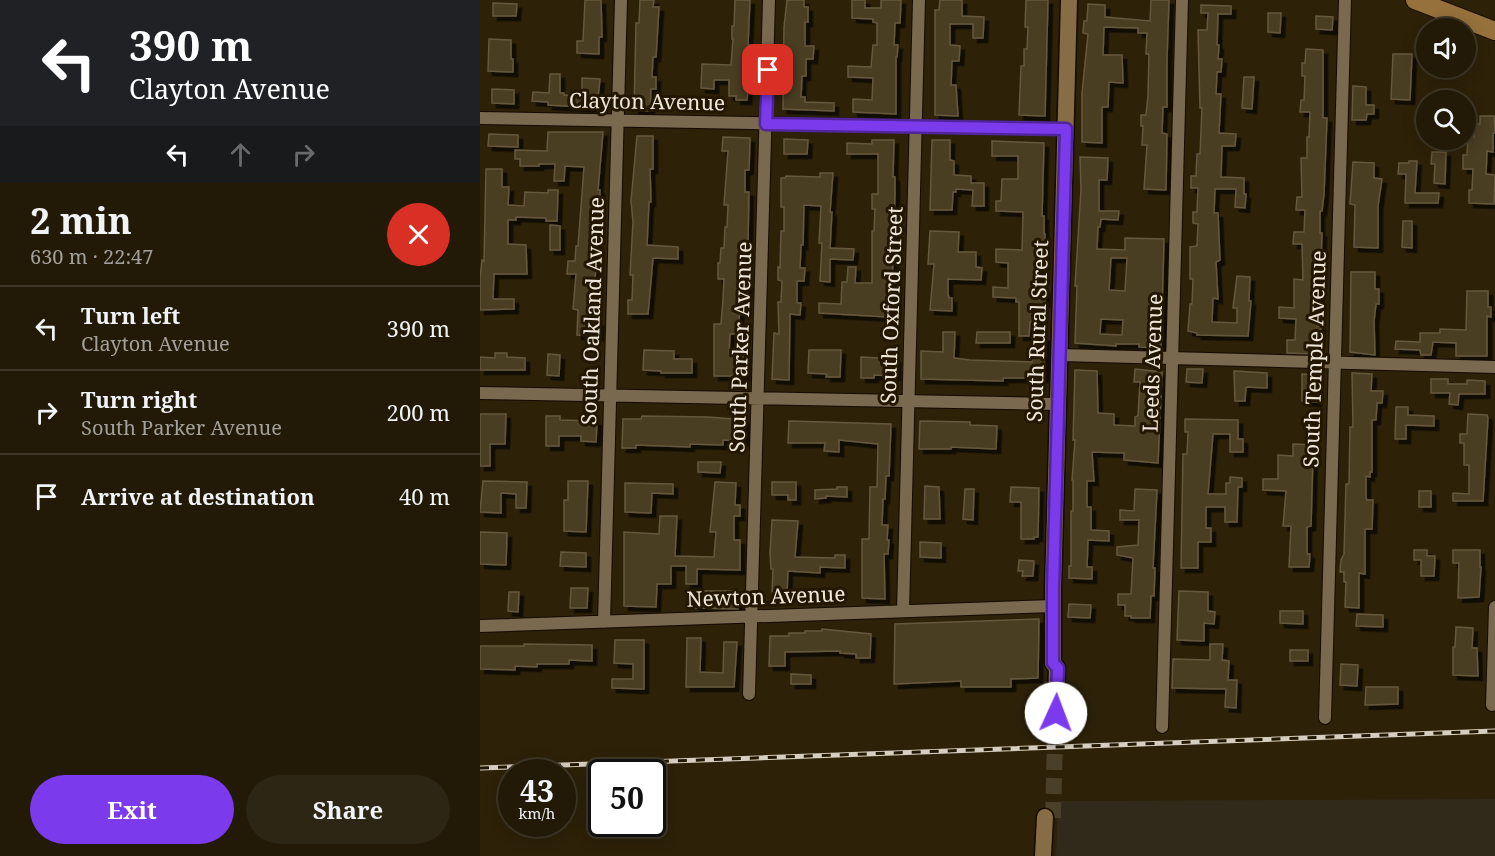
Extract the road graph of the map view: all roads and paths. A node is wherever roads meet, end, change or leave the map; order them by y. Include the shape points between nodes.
1 (621, 0) edge
2 (769, 0) edge
3 (920, 0) edge
4 (1069, 0) edge
5 (1182, 0) edge
6 (1345, 0) edge
7 (1415, 0) edge
8 (1495, 31) edge
9 (480, 118) edge
10 (618, 121) junction
11 (766, 124) junction
12 (916, 126) junction
13 (1066, 129) junction
14 (1060, 355) junction
15 (1173, 359) junction
16 (1335, 363) junction
17 (1495, 367) edge
18 (480, 393) edge
19 (610, 396) junction
20 (759, 399) junction
21 (909, 401) junction
22 (1058, 404) junction
23 (1054, 606) junction
24 (1495, 607) edge
25 (903, 611) junction
26 (753, 617) junction
27 (604, 622) junction
28 (480, 626) edge
29 (749, 694) dead end
30 (1492, 705) dead end
31 (1325, 718) dead end
32 (1162, 727) dead end
33 (1052, 736) tunnel mouth
34 (1043, 856) edge
35 (1052, 856) edge

1 - 10 street, South Oakland Avenue
2 - 11 street, South Parker Avenue
3 - 12 street, South Oxford Street
4 - 13 main road, South Rural Street
5 - 15 street, Leeds Avenue
6 - 16 street, South Temple Avenue
7 - 8 main road
9 - 10 street, Clayton Avenue
10 - 11 street, Clayton Avenue
10 - 19 street, South Oakland Avenue
11 - 12 street, Clayton Avenue
11 - 20 street, South Parker Avenue
12 - 13 street, Clayton Avenue
12 - 21 street, South Oxford Street
13 - 14 main road, South Rural Street
14 - 15 street
14 - 22 main road, South Rural Street
15 - 16 street
15 - 32 street, Leeds Avenue
16 - 17 street
16 - 31 street, South Temple Avenue
18 - 19 street
19 - 20 street
19 - 27 street, South Oakland Avenue
20 - 21 street
20 - 26 street, South Parker Avenue
21 - 22 street
21 - 25 street, South Oxford Street
22 - 23 main road, South Rural Street
23 - 25 street, Newton Avenue
23 - 33 main road, South Rural Street via 1053,663 1049,668
24 - 30 street
25 - 26 street, Newton Avenue
26 - 27 street, Newton Avenue
26 - 29 street, South Parker Avenue
27 - 28 street, Newton Avenue
34 - 35 main road via 1049,818

